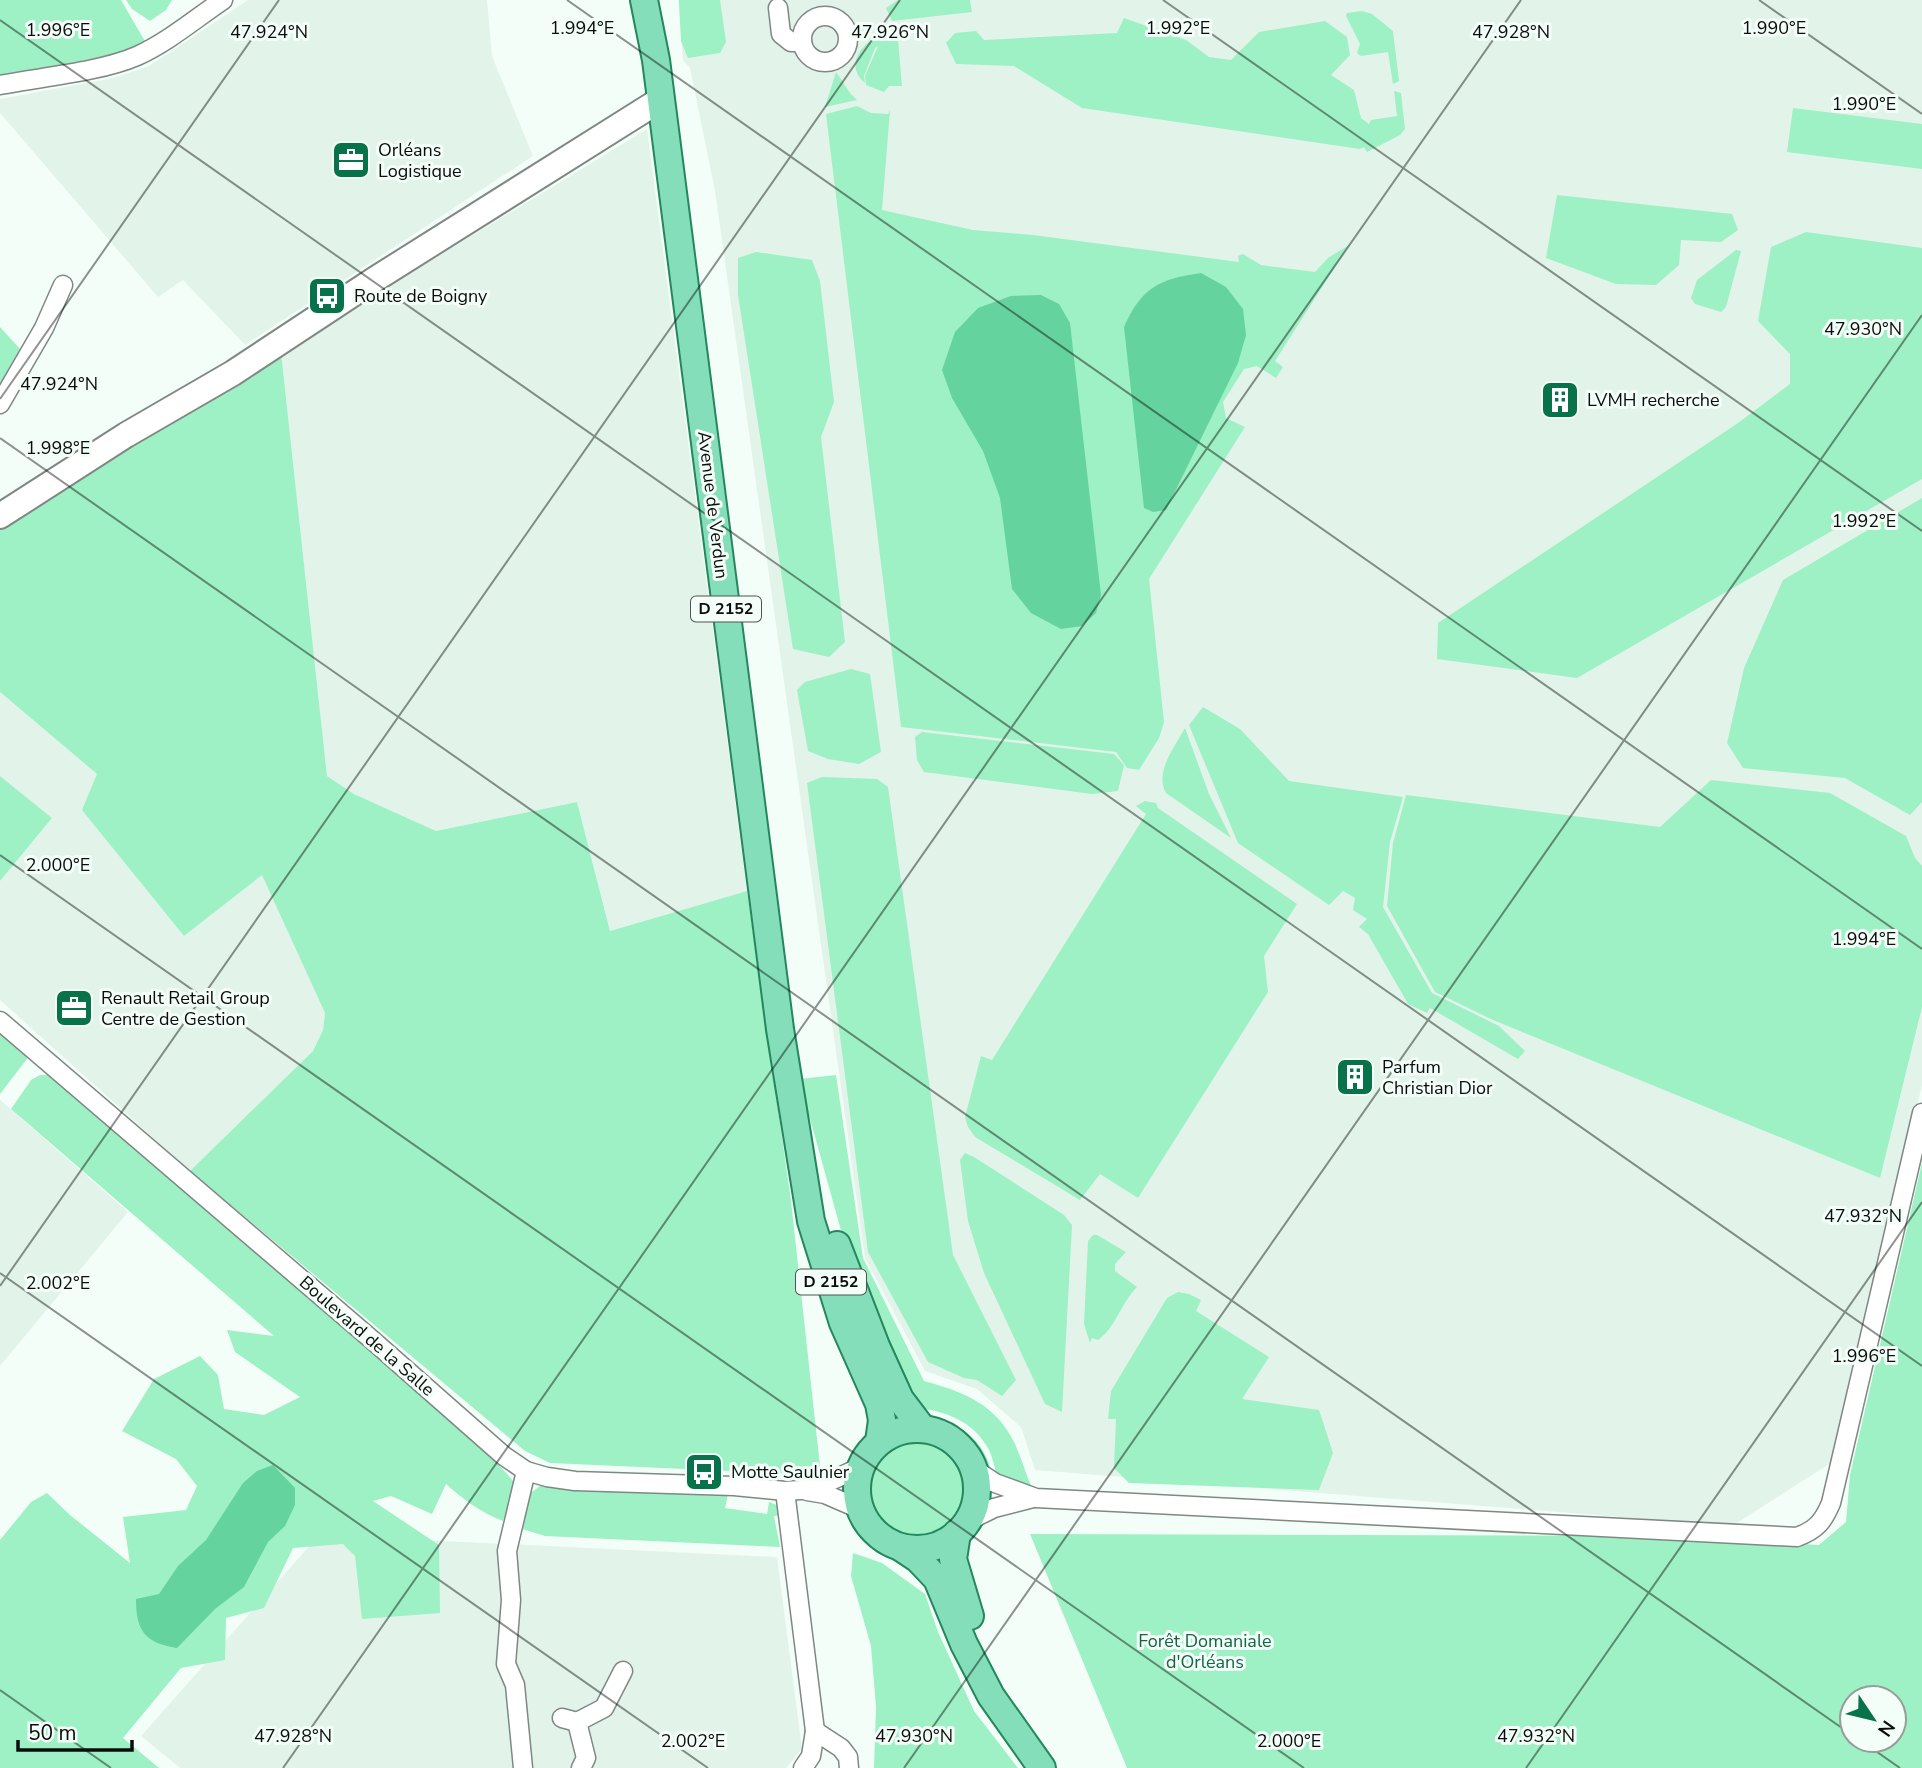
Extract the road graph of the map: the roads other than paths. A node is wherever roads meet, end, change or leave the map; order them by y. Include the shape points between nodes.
1 (223, 0) edge
2 (644, 0) edge
3 (657, 0) edge
4 (778, 8) dead end
5 (802, 42) dead end
6 (656, 60) junction
7 (0, 85) edge
8 (660, 100) junction
9 (63, 285) dead end
10 (0, 404) edge
11 (0, 516) edge
12 (0, 1021) edge
13 (1922, 1113) edge
14 (794, 1117) junction
15 (922, 1428) junction
16 (879, 1442) junction
17 (862, 1466) junction
18 (974, 1469) junction
19 (526, 1471) junction
20 (792, 1490) junction
21 (1036, 1498) junction
22 (862, 1510) junction
23 (962, 1527) junction
24 (901, 1548) junction
25 (624, 1671) dead end
26 (815, 1731) junction
27 (523, 1768) edge
28 (581, 1768) edge
29 (803, 1768) edge
30 (849, 1768) edge
31 (1042, 1768) edge
32 (1057, 1768) edge

1 - 7 street via 135,57
2 - 6 main road, Avenue de Verdun / D 2152
3 - 6 main road, Avenue de Verdun / D 2152
4 - 5 street via 781,34 791,42
6 - 8 main road, Avenue de Verdun / D 2152
8 - 11 street
8 - 14 main road, Avenue de Verdun / D 2152
9 - 10 street
12 - 19 street, Boulevard de la Salle via 503,1456
13 - 21 street via 1832,1503 1811,1532 1797,1538
14 - 15 main road, Avenue de Verdun / D 2152 via 876,1346 900,1399
14 - 16 main road, Avenue de Verdun / D 2152 via 811,1221 843,1322 879,1404
15 - 16 main road via 906,1429
15 - 18 main road via 955,1441 967,1452
16 - 17 main road
17 - 20 street, Boulevard de la Salle via 826,1483
17 - 22 main road via 858,1477
18 - 21 street via 995,1483
18 - 23 main road via 978,1497
19 - 20 street, Boulevard de la Salle via 575,1481
19 - 27 street via 507,1550 512,1600 506,1664 515,1685
20 - 22 street, Boulevard de la Salle via 825,1494
20 - 26 street
21 - 23 street via 994,1508
22 - 24 main road via 868,1525
23 - 24 main road via 945,1543 920,1550
23 - 32 main road via 953,1559 973,1627 999,1682
24 - 31 main road via 937,1579 991,1696
25 - 28 street via 604,1708 569,1720 586,1758
26 - 29 street via 811,1756
26 - 30 street via 849,1756

